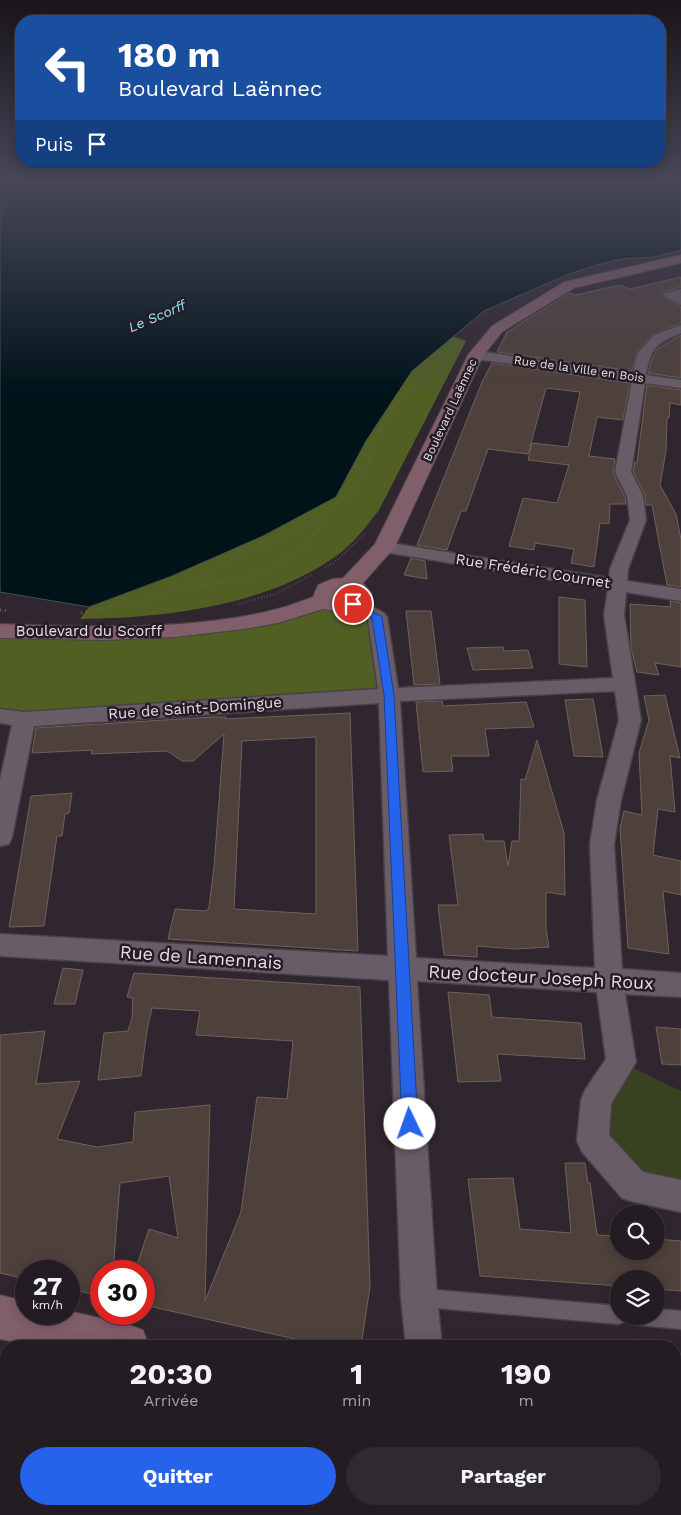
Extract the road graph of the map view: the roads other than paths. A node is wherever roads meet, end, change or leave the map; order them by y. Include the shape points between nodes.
1 (679, 260) edge
2 (681, 292) edge
3 (681, 301) edge
4 (681, 329) edge
5 (476, 355) junction
6 (638, 378) junction
7 (681, 384) edge
8 (384, 547) junction
9 (618, 585) junction
10 (351, 594) junction
11 (681, 595) edge
12 (5, 621) edge
13 (624, 684) junction
14 (389, 695) junction
15 (0, 716) edge
16 (24, 719) junction
17 (0, 837) edge
18 (0, 945) edge
19 (402, 970) junction
20 (609, 980) junction
21 (681, 985) edge
22 (681, 1196) edge
23 (419, 1298) junction
24 (610, 1314) edge
25 (0, 1317) edge
26 (665, 1319) edge
27 (681, 1320) edge
28 (100, 1340) edge
29 (423, 1340) edge

1 - 5 main road, Boulevard Laënnec via 569,285 497,330
2 - 3 street via 669,295
4 - 6 street via 658,338 643,354
5 - 6 street, Rue de la Ville en Bois
5 - 8 main road, Boulevard Laënnec
6 - 7 street, Rue de la Ville en Bois
6 - 9 street via 623,472 634,496 638,520 619,569
8 - 9 street, Rue Frédéric Cournet
8 - 10 main road, Boulevard Laënnec
9 - 11 street, Rue Frédéric Cournet
9 - 13 street via 614,615
10 - 12 main road, Boulevard du Scorff via 337,606 325,600 280,616 207,628 126,633
10 - 14 street via 377,617
13 - 14 street, Rue de Saint-Domingue
13 - 20 street via 630,720 602,844
14 - 16 street, Rue de Saint-Domingue
14 - 19 street
15 - 16 street, Rue de Saint-Domingue
16 - 17 street
18 - 19 street, Rue de Lamennais
19 - 20 street, Rue docteur Joseph Roux
19 - 23 street
20 - 21 street, Rue docteur Joseph Roux
20 - 22 street via 621,1062 596,1100 593,1141 634,1186
23 - 24 lane
23 - 29 street
25 - 28 main road
26 - 27 lane

